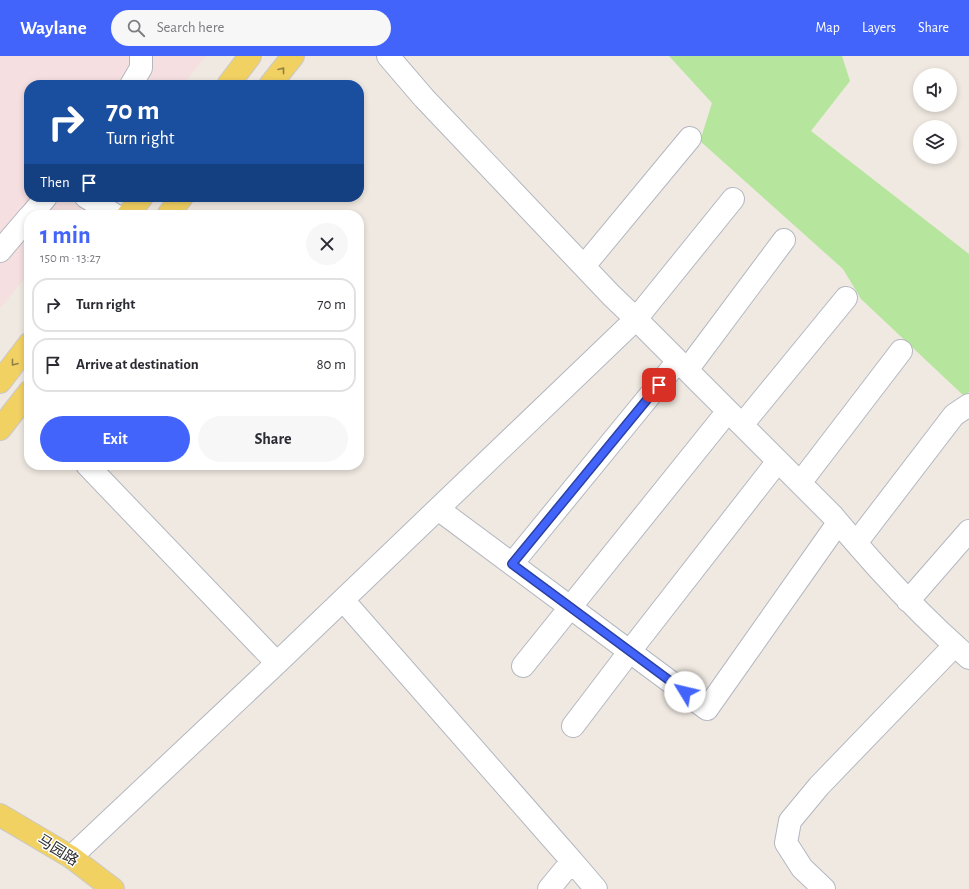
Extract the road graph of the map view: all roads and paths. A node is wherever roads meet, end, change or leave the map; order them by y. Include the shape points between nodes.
1 (141, 56) edge
2 (250, 56) edge
3 (293, 56) edge
4 (388, 56) edge
5 (134, 80) edge
6 (232, 80) edge
7 (274, 80) edge
8 (690, 138) dead end
9 (734, 199) dead end
10 (42, 202) edge
11 (94, 202) edge
12 (138, 202) edge
13 (178, 202) edge
14 (35, 210) edge
15 (107, 210) edge
16 (132, 210) edge
17 (172, 210) edge
18 (24, 223) edge
19 (784, 240) dead end
20 (0, 251) edge
21 (584, 266) junction
22 (846, 298) dead end
23 (636, 319) junction
24 (24, 351) edge
25 (901, 351) dead end
26 (683, 366) junction
27 (0, 382) edge
28 (24, 401) edge
29 (969, 405) edge
30 (735, 418) junction
31 (0, 429) edge
32 (778, 461) junction
33 (92, 470) edge
34 (800, 483) junction
35 (438, 509) junction
36 (838, 523) junction
37 (969, 531) edge
38 (856, 543) junction
39 (512, 564) junction
40 (343, 600) junction
41 (908, 601) junction
42 (570, 607) junction
43 (630, 651) junction
44 (962, 652) edge
45 (277, 663) junction
46 (523, 666) dead end
47 (574, 726) dead end
48 (0, 815) edge
49 (71, 857) junction
50 (572, 861) junction
51 (113, 889) edge
52 (549, 889) edge
53 (596, 889) edge
54 (824, 889) edge

1 - 5 street via 141,68
2 - 6 main road
7 -> 3 main road
4 - 21 street via 424,98
8 - 21 street
9 - 23 street
10 - 14 street
11 - 15 street
12 - 16 main road
13 - 17 main road
18 - 20 street
19 - 26 street
21 - 23 street
22 - 30 street
23 - 26 street
23 - 35 street
24 -> 27 main road
25 - 34 street
26 - 30 street
26 - 39 street
28 - 31 main road
29 - 38 street via 954,415
30 - 32 street
30 - 42 street
32 - 34 street
32 - 43 street
33 - 45 street
34 - 36 street
35 - 39 street
35 - 40 street
36 - 38 street
36 - 43 street via 707,709
37 - 41 street
38 - 41 street
39 - 42 street
40 - 45 street
40 - 50 street
41 - 44 street
42 - 43 street
42 - 46 street
43 - 47 street
44 - 54 street via 818,786 790,821 786,843 802,868
45 - 49 street
48 - 49 main road, 马园路
49 - 51 main road, 马园路
50 - 52 street
50 - 53 street

